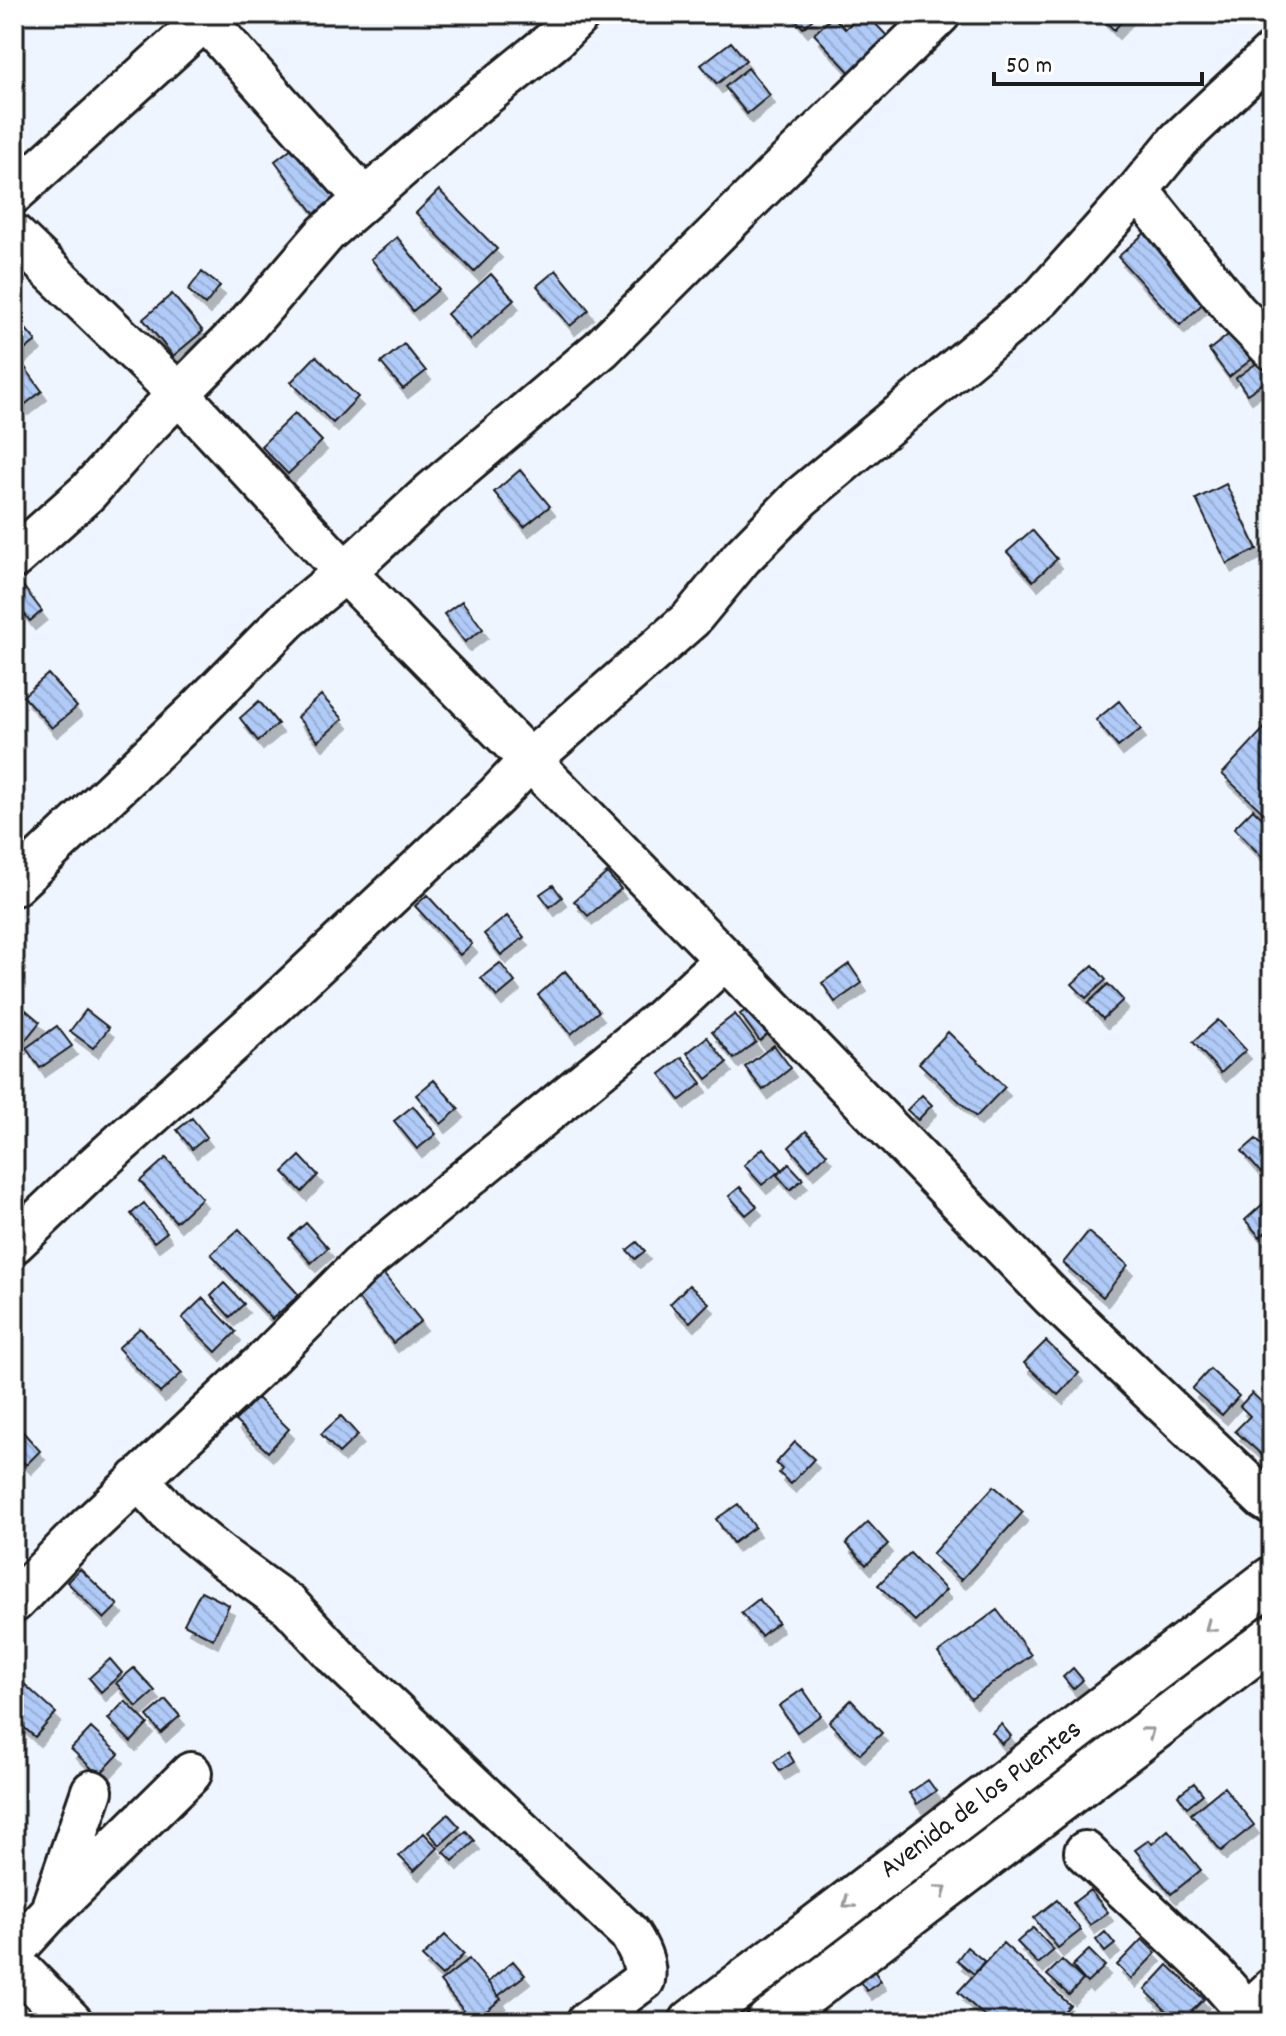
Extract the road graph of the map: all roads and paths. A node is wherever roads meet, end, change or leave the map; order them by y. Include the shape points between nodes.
1 (580, 14) edge
2 (940, 14) edge
3 (1272, 53) edge
4 (1138, 190) junction
5 (14, 193) edge
6 (365, 199) junction
7 (14, 235) edge
8 (1272, 349) edge
9 (179, 394) junction
10 (14, 558) edge
11 (345, 572) junction
12 (530, 760) junction
13 (14, 885) edge
14 (725, 959) junction
15 (14, 1243) edge
16 (138, 1479) junction
17 (1272, 1504) edge
18 (1272, 1579) edge
19 (14, 1602) edge
20 (1272, 1638) edge
21 (191, 1773) dead end
22 (92, 1791) dead end
23 (1085, 1852) dead end
24 (50, 1912) junction
25 (14, 1951) edge
26 (14, 1963) edge
27 (1253, 2011) edge
28 (72, 2022) edge
29 (587, 2022) edge
30 (692, 2022) edge
31 (769, 2022) edge

1 - 6 street
2 - 11 street via 601,349
3 - 4 street via 1179,140
4 - 8 street
4 - 12 street via 1042,297 801,497 691,619
5 - 6 street via 199,25 208,23
6 - 9 street via 326,233
7 - 9 street
9 - 10 street via 88,492
9 - 11 street
11 - 12 street
11 - 13 street via 288,619
12 - 14 street
12 - 15 street
14 - 16 street via 660,1020 360,1266
14 - 17 street via 1051,1296
16 - 19 street
16 - 29 street via 172,1516 290,1606 337,1657 629,1933 642,1958 644,1980
18 -> 30 main road, Avenida de los Puentes
31 -> 20 main road, Avenida de los Puentes
21 - 24 street
22 - 24 street
23 - 27 street
24 - 25 street
26 - 28 street

